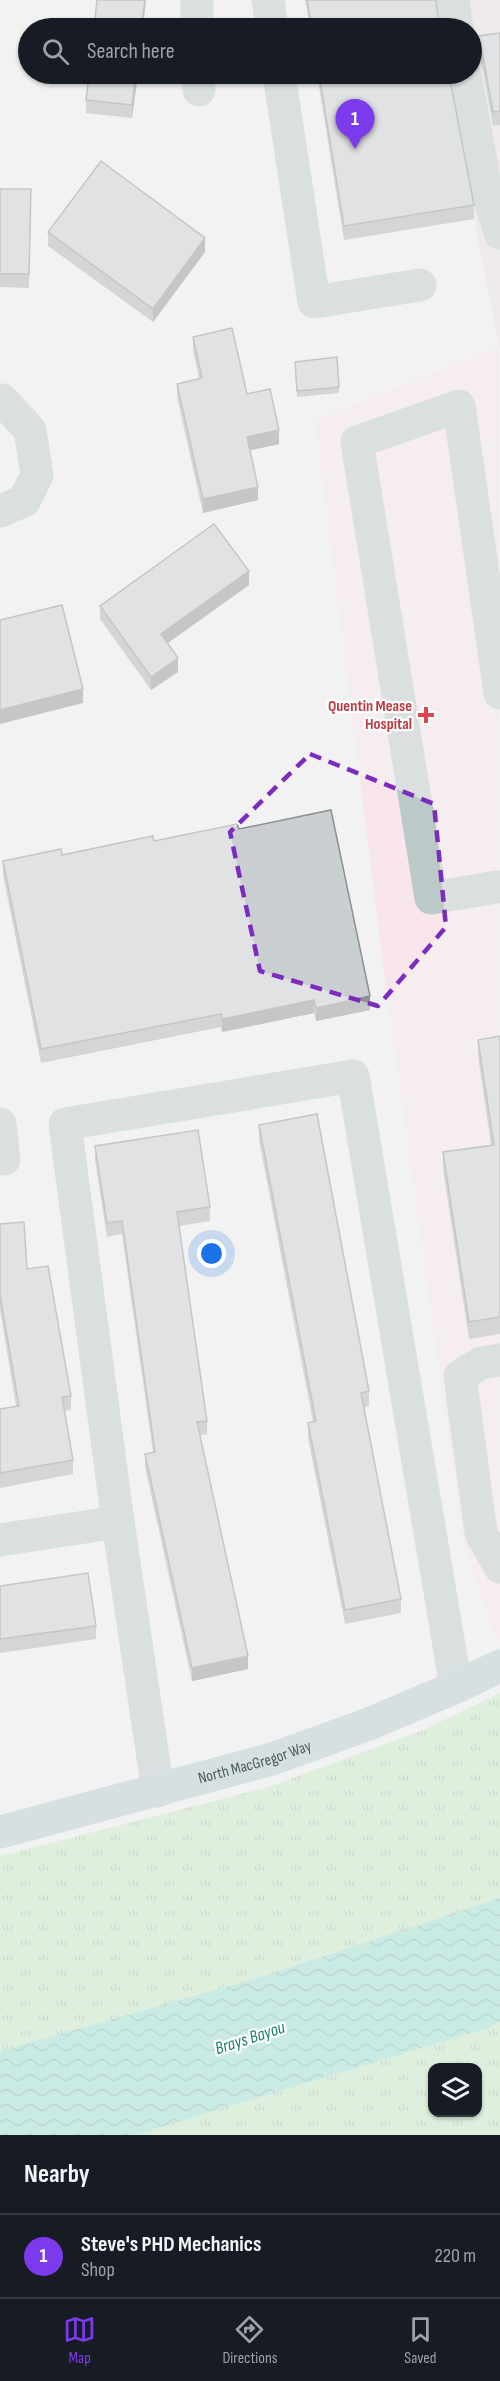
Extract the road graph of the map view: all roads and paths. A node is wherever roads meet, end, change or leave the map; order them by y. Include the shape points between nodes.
1 (197, 0) edge
2 (268, 0) edge
3 (453, 0) edge
4 (197, 18) edge
5 (271, 18) edge
6 (456, 18) edge
7 (281, 84) edge
8 (467, 86) edge
9 (500, 233) edge
10 (420, 285) dead end
11 (0, 400) edge
12 (0, 511) edge
13 (500, 688) edge
14 (499, 893) edge
15 (0, 1124) edge
16 (4, 1159) dead end
17 (500, 1360) edge
18 (118, 1522) junction
19 (0, 1540) edge
20 (500, 1567) edge
21 (500, 1666) edge
22 (456, 1687) junction
23 (158, 1791) junction
24 (0, 1832) edge

1 - 4 street
2 - 5 street
3 - 6 street
7 - 10 street via 314,302
8 - 9 street via 485,184
11 - 12 street via 30,430 37,475 24,501
13 - 14 street via 459,406 357,442 431,898
15 - 16 street
17 - 20 street via 481,1363 460,1376 481,1533
18 - 19 street
18 - 22 street via 65,1124 353,1076
18 - 23 street
21 - 22 main road, North MacGregor Way
22 - 23 main road, North MacGregor Way via 272,1760
23 - 24 main road, North MacGregor Way

